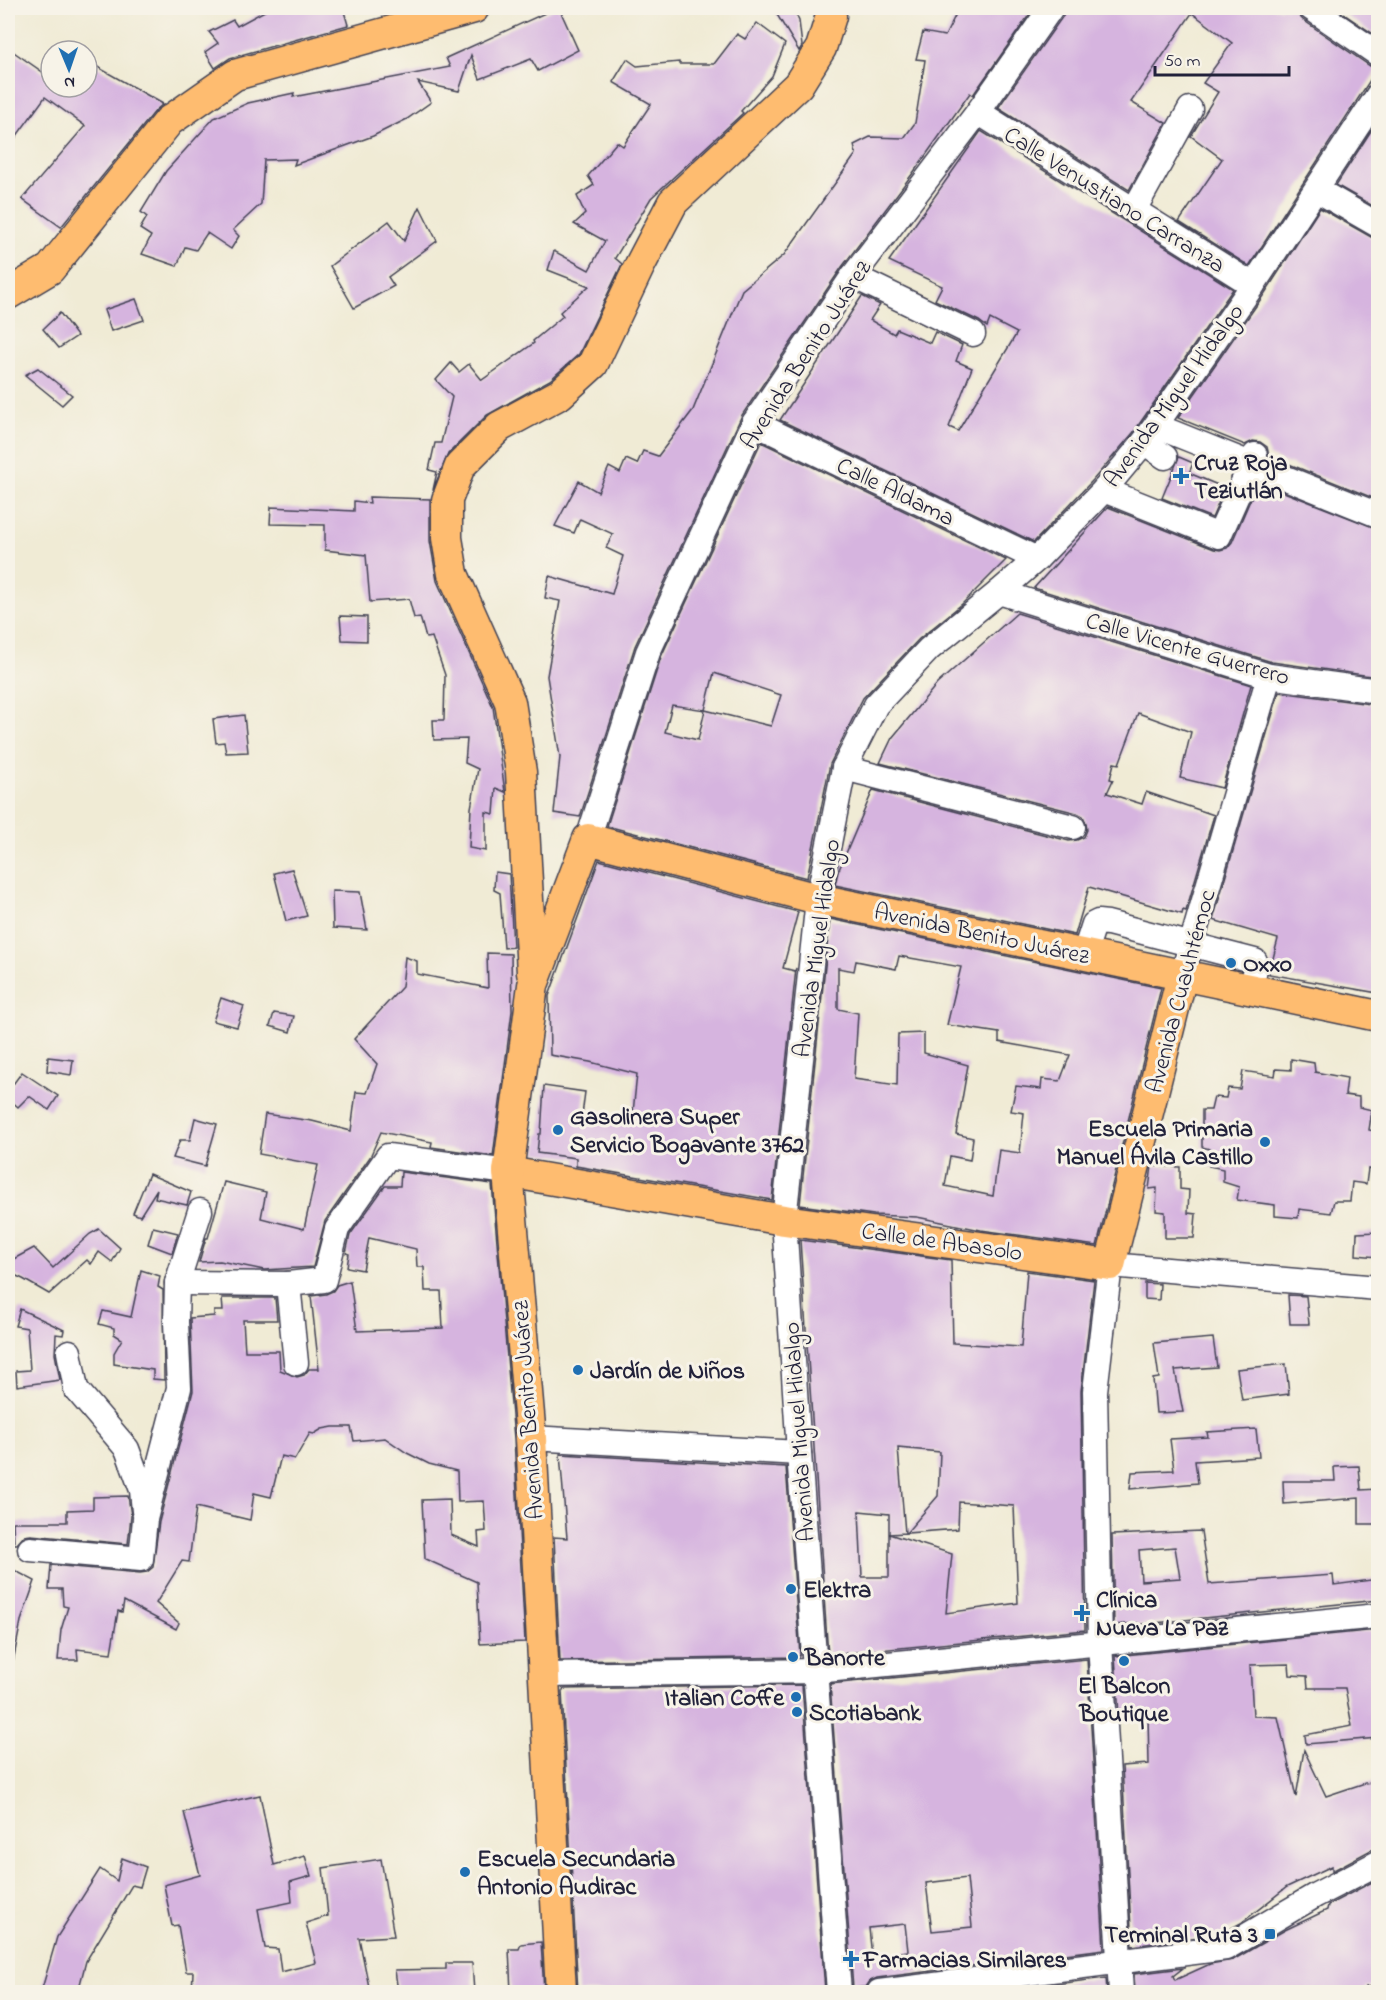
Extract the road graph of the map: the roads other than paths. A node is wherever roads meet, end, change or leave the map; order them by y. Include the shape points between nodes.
1 (474, 8) edge
2 (830, 8) edge
3 (1052, 8) edge
4 (1311, 8) edge
5 (1378, 54) edge
6 (1378, 95) edge
7 (1190, 109) dead end
8 (978, 112) junction
9 (1317, 190) junction
10 (1134, 210) junction
11 (1378, 225) edge
12 (853, 276) junction
13 (1253, 285) junction
14 (8, 294) edge
15 (973, 334) dead end
16 (754, 423) junction
17 (1153, 429) junction
18 (1165, 457) dead end
19 (1250, 459) junction
20 (1105, 488) junction
21 (1378, 505) edge
22 (1378, 515) edge
23 (1037, 559) junction
24 (999, 592) junction
25 (1269, 676) junction
26 (1378, 691) edge
27 (844, 768) junction
28 (1073, 827) dead end
29 (588, 839) junction
30 (818, 899) junction
31 (1191, 944) junction
32 (1084, 955) junction
33 (1182, 976) junction
34 (533, 985) junction
35 (1250, 990) junction
36 (1378, 1016) edge
37 (508, 1172) junction
38 (200, 1211) dead end
39 (784, 1220) junction
40 (1110, 1264) junction
41 (177, 1283) junction
42 (288, 1284) junction
43 (1378, 1288) edge
44 (69, 1352) dead end
45 (296, 1363) dead end
46 (531, 1437) junction
47 (799, 1453) junction
48 (145, 1519) junction
49 (30, 1549) dead end
50 (1378, 1616) edge
51 (1100, 1643) junction
52 (816, 1671) junction
53 (544, 1675) junction
54 (1378, 1863) edge
55 (1118, 1962) junction
56 (561, 1992) edge
57 (839, 1992) edge
58 (879, 1992) edge
59 (1121, 1992) edge

1 - 14 main road via 235,75 169,121 50,269
2 - 34 main road via 821,48 798,85 673,202 593,364 560,394 499,427 460,466 447,500 447,538 453,574 510,702 521,772
3 - 8 street, Avenida Benito Juárez
4 - 5 street
6 - 9 street, Avenida Miguel Hidalgo
7 - 10 street
8 - 10 street, Calle Venustiano Carranza
8 - 12 street, Avenida Benito Juárez
9 - 11 street
9 - 13 street, Avenida Miguel Hidalgo
10 - 13 street, Calle Venustiano Carranza
12 - 15 street
12 - 16 street, Avenida Benito Juárez
13 - 17 street, Avenida Miguel Hidalgo
16 - 23 street, Calle Aldama
16 - 29 street, Avenida Benito Juárez via 648,652
17 - 18 street
17 - 19 street
17 - 20 street, Avenida Miguel Hidalgo
19 - 20 street via 1218,533
19 - 21 street
19 - 22 street
20 - 23 street, Avenida Miguel Hidalgo
23 - 24 street, Avenida Miguel Hidalgo
24 - 25 street, Calle Vicente Guerrero
24 - 27 street, Avenida Miguel Hidalgo via 929,649 876,705
25 - 26 street, Calle Vicente Guerrero
25 - 31 street, Avenida Cuauhtémoc
27 - 28 street
27 - 30 street, Avenida Miguel Hidalgo
29 - 30 main road, Avenida Benito Juárez
29 - 34 main road, Avenida Benito Juárez
30 - 32 main road, Avenida Benito Juárez
30 - 39 street, Avenida Miguel Hidalgo
31 - 32 street via 1098,922
31 - 33 street, Avenida Cuauhtémoc
31 - 35 street via 1255,961
32 - 33 main road, Avenida Benito Juárez
33 - 35 main road, Avenida Benito Juárez
33 - 40 main road, Avenida Cuauhtémoc
34 - 37 main road, Avenida Benito Juárez
35 - 36 main road, Avenida Benito Juárez
37 - 39 main road, Calle de Abasolo
37 - 42 street via 388,1156 337,1229 324,1280
37 - 46 main road, Avenida Benito Juárez
38 - 41 street
39 - 40 main road, Calle de Abasolo
39 - 47 street, Avenida Miguel Hidalgo
40 - 43 street, Calle de Abasolo
40 - 51 street, Avenida Cuauhtémoc via 1095,1391
41 - 42 street
41 - 48 street via 179,1388
42 - 45 street
44 - 48 street via 76,1389 127,1449 142,1490
46 - 47 street
46 - 53 main road, Avenida Benito Juárez
47 - 52 street, Avenida Miguel Hidalgo
48 - 49 street via 141,1559
50 - 51 street
51 - 52 street
51 - 55 street, Avenida Cuauhtémoc
52 - 53 street
52 - 57 street, Avenida Miguel Hidalgo
53 - 56 main road, Avenida Benito Juárez
54 - 55 street via 1316,1894 1226,1948
55 - 58 street
55 - 59 street, Avenida Cuauhtémoc

